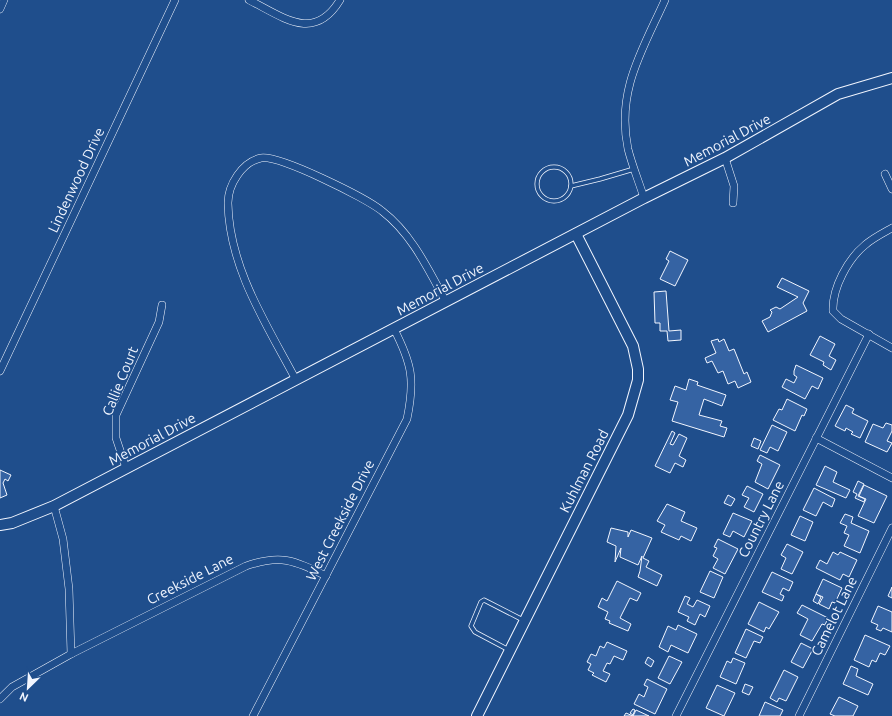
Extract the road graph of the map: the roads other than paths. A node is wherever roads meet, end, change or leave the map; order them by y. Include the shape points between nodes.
1 (4, 0) edge
2 (175, 0) edge
3 (249, 0) edge
4 (340, 0) edge
5 (665, 0) edge
6 (0, 9) edge
7 (892, 78) edge
8 (725, 158) junction
9 (635, 169) junction
10 (885, 174) dead end
11 (571, 186) junction
12 (892, 189) edge
13 (644, 198) junction
14 (734, 203) dead end
15 (892, 228) edge
16 (576, 234) junction
17 (446, 302) junction
18 (162, 305) dead end
19 (394, 329) junction
20 (869, 334) junction
21 (892, 348) edge
22 (0, 371) edge
23 (296, 380) junction
24 (816, 438) junction
25 (126, 468) junction
26 (892, 478) edge
27 (54, 506) junction
28 (0, 525) edge
29 (892, 528) edge
30 (326, 576) junction
31 (525, 621) junction
32 (510, 650) junction
33 (71, 654) junction
34 (0, 699) edge
35 (253, 716) edge
36 (477, 716) edge
37 (676, 716) edge
38 (799, 716) edge

1 - 6 street
2 - 22 street, Lindenwood Drive
3 - 4 street via 304,24 327,17
5 - 9 street via 634,68 626,98 628,149
7 - 8 street, Memorial Drive via 838,94
8 - 13 street, Memorial Drive
8 - 14 street via 734,186
9 - 11 lane
9 - 13 street
10 - 12 street
11 - 11 lane via 571,180 565,171 555,167 541,174 537,184 541,195 551,201 562,199 570,191
13 - 16 street, Memorial Drive
15 - 20 street via 865,245 853,258 836,289 833,301 833,311 841,319
16 - 17 street, Memorial Drive
16 - 31 street, Kuhlman Road via 631,340 638,380 631,408
17 - 19 street, Memorial Drive
17 - 23 street via 409,236 382,211 359,196 287,163 262,158 245,164 232,184 228,202 231,234 251,295
18 - 25 street, Callie Court via 159,322 116,415 116,438
19 - 23 street, Memorial Drive
19 - 30 street, West Creekside Drive via 408,356 412,379 407,419
20 - 21 street
20 - 24 street, Country Lane
23 - 25 street, Memorial Drive
24 - 26 street
24 - 37 street, Country Lane
25 - 27 street, Memorial Drive
27 - 28 street, Memorial Drive via 12,523
27 - 33 street via 63,539 69,589
29 - 38 street, Camelot Lane
30 - 33 street, Creekside Lane via 296,562 277,559 260,561
30 - 35 street, West Creekside Drive
31 - 32 street, Kuhlman Road
31 - 32 lane via 484,600 480,602 471,626 475,632
32 - 36 street, Kuhlman Road
33 - 34 street, Creekside Lane via 12,687

